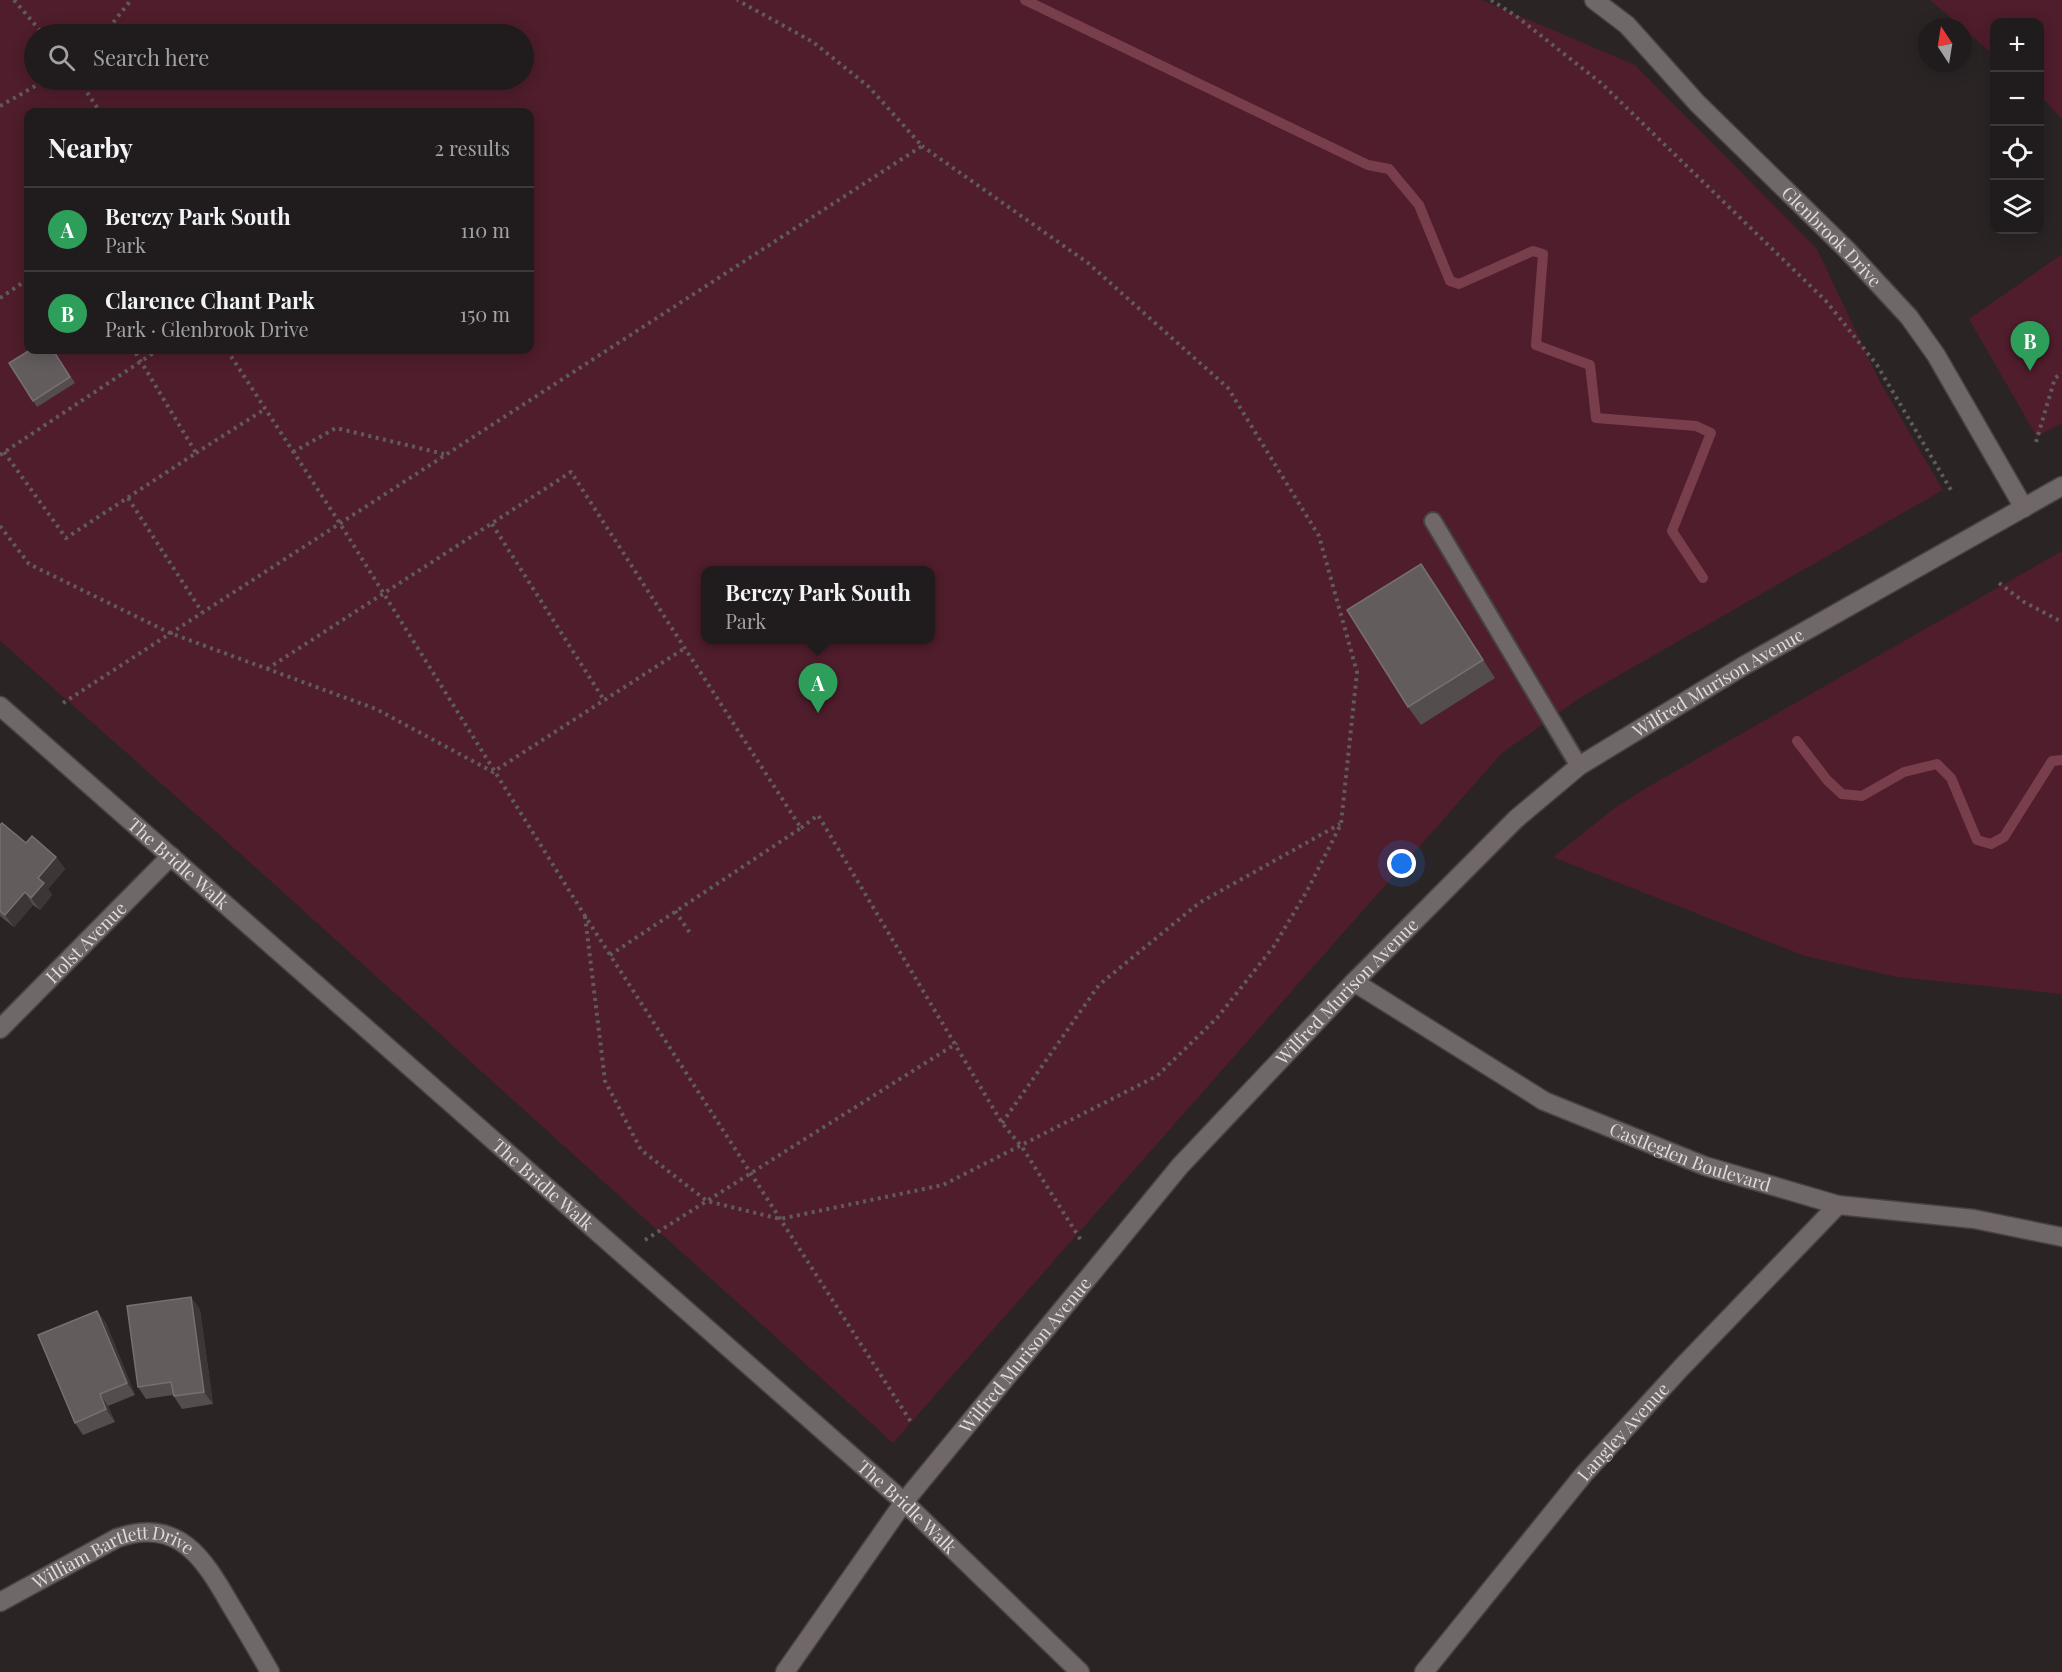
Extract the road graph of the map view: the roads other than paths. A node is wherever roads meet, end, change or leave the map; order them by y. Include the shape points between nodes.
1 (1594, 0) edge
2 (2062, 486) edge
3 (2024, 508) junction
4 (1433, 521) dead end
5 (0, 706) edge
6 (1579, 766) junction
7 (171, 856) junction
8 (1354, 982) junction
9 (0, 1029) edge
10 (1838, 1205) junction
11 (2062, 1238) edge
12 (904, 1502) junction
13 (0, 1602) edge
14 (270, 1672) edge
15 (785, 1672) edge
16 (1080, 1672) edge
17 (1424, 1672) edge

1 - 3 street, Glenbrook Drive via 1627,25 1697,103 1910,317 1936,354
2 - 3 street, Wilfred Murison Avenue
3 - 6 street, Wilfred Murison Avenue via 1745,665
4 - 6 lane
5 - 7 street, The Bridle Walk
6 - 8 street, Wilfred Murison Avenue via 1478,855
7 - 9 street, Holst Avenue
7 - 12 street, The Bridle Walk
8 - 10 street, Castleglen Boulevard via 1544,1101 1705,1166
8 - 12 street, Wilfred Murison Avenue via 1180,1166
10 - 11 street, Castleglen Boulevard via 1974,1219
10 - 17 street, Langley Avenue via 1584,1474
12 - 15 street, Wilfred Murison Avenue
12 - 16 street, The Bridle Walk
13 - 14 street, William Bartlett Drive via 117,1538 138,1532 160,1533 189,1547 213,1574

